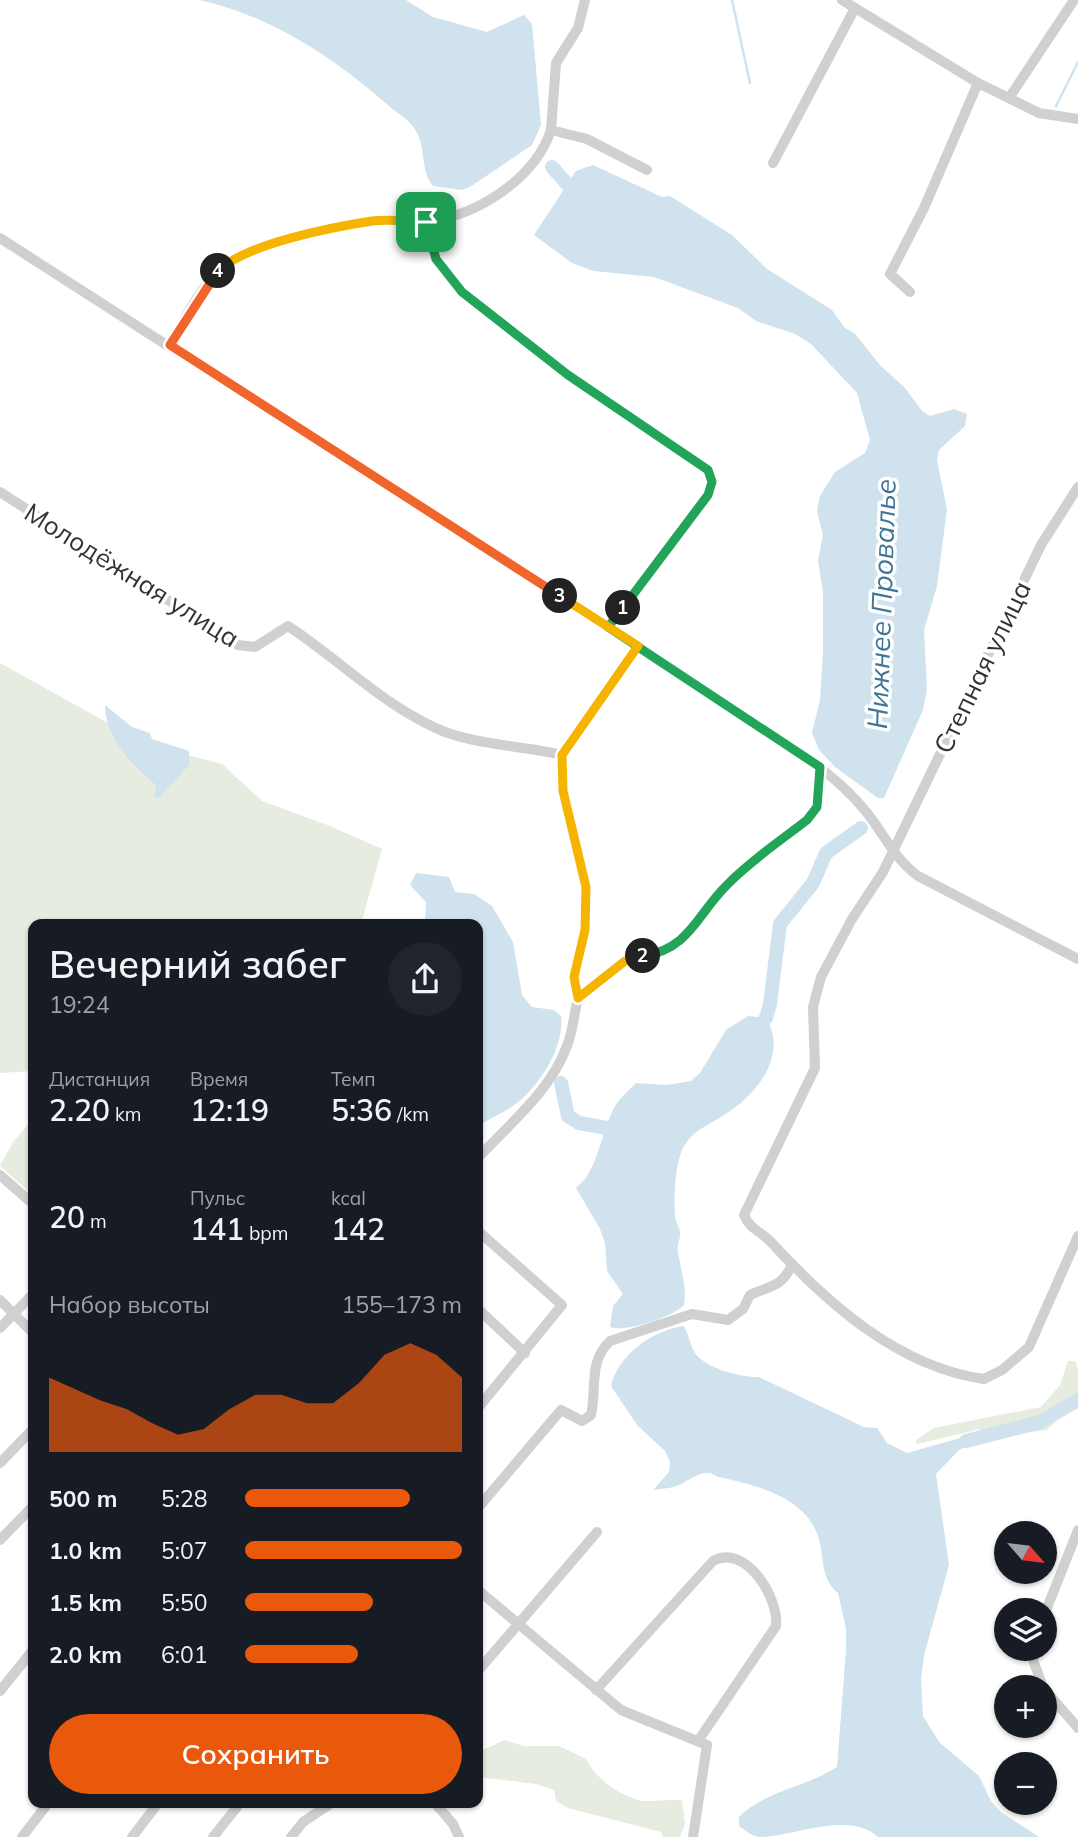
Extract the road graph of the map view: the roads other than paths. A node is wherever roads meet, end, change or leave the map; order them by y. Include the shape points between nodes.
1 (585, 0) edge
2 (842, 0) edge
3 (1074, 0) edge
4 (855, 8) junction
5 (978, 83) junction
6 (1009, 98) junction
7 (1078, 119) edge
8 (551, 130) junction
9 (772, 163) dead end
10 (647, 170) dead end
11 (426, 222) junction
12 (0, 238) edge
13 (910, 292) dead end
14 (170, 345) junction
15 (1078, 487) edge
16 (0, 492) edge
17 (608, 627) junction
18 (638, 646) junction
19 (562, 755) junction
20 (820, 767) junction
21 (893, 852) junction
22 (1078, 960) edge
23 (578, 998) junction
24 (483, 1153) edge
25 (0, 1175) edge
26 (28, 1200) edge
27 (483, 1235) edge
28 (1078, 1236) edge
29 (792, 1264) junction
30 (28, 1299) edge
31 (0, 1300) edge
32 (14, 1313) junction
33 (483, 1314) edge
34 (0, 1328) edge
35 (28, 1328) edge
36 (525, 1353) junction
37 (483, 1393) edge
38 (28, 1434) edge
39 (0, 1463) edge
40 (483, 1502) edge
41 (28, 1511) edge
42 (1078, 1530) edge
43 (597, 1532) dead end
44 (0, 1540) edge
45 (483, 1594) edge
46 (1051, 1598) edge
47 (517, 1625) junction
48 (28, 1656) edge
49 (483, 1665) edge
50 (596, 1690) junction
51 (0, 1691) edge
52 (1057, 1703) edge
53 (1078, 1728) edge
54 (702, 1743) junction
55 (44, 1808) edge
56 (154, 1808) edge
57 (236, 1808) edge
58 (324, 1808) edge
59 (439, 1808) edge
60 (22, 1837) edge
61 (132, 1837) edge
62 (214, 1837) edge
63 (291, 1837) edge
64 (459, 1837) edge
65 (693, 1837) edge

1 - 8 street via 578,28 556,62
2 - 4 street
3 - 6 street
4 - 5 street
4 - 9 street
5 - 6 street
5 - 13 street via 890,274
6 - 7 street via 1039,113
8 - 10 street via 587,138
8 - 11 street via 537,158 508,187 460,213
11 - 14 street via 373,221 237,256 213,278
11 - 17 street via 436,259 462,292 568,375 708,470 712,482 708,495
12 - 14 street
14 - 17 street
15 - 21 street, Степная улица via 1041,545
16 - 19 street, Молодёжная улица via 238,645 255,647 288,626 425,722 461,737
17 - 18 street
18 - 19 street
18 - 20 street
19 - 23 street via 563,791 586,887 585,930 574,977
20 - 21 street via 864,809
20 - 23 street via 814,812 727,884 679,943 625,961
21 - 22 street via 918,876
21 - 29 street, Степная улица via 821,977 813,1007 815,1068 745,1207 749,1225
23 - 24 street via 567,1046 556,1068 526,1110
25 - 26 street
27 - 36 street via 562,1305
28 - 29 street, Степная улица via 1029,1347 984,1379 908,1355 833,1302
29 - 40 street via 784,1280 750,1295 743,1309 727,1320 692,1314 610,1342 594,1368 591,1415 583,1421 561,1410
30 - 32 street
31 - 32 street
32 - 34 street
32 - 35 street
33 - 36 street
36 - 37 street
38 - 39 street
41 - 44 street
42 - 46 street
43 - 47 street
45 - 47 street
47 - 49 street
47 - 50 street
48 - 51 street
50 - 54 street via 633,1717
50 - 54 street via 713,1561 722,1556 734,1558 761,1580 776,1605 776,1626
52 - 53 street
54 - 65 street
55 - 60 street
56 - 61 street
57 - 62 street
58 - 63 street
59 - 64 street

